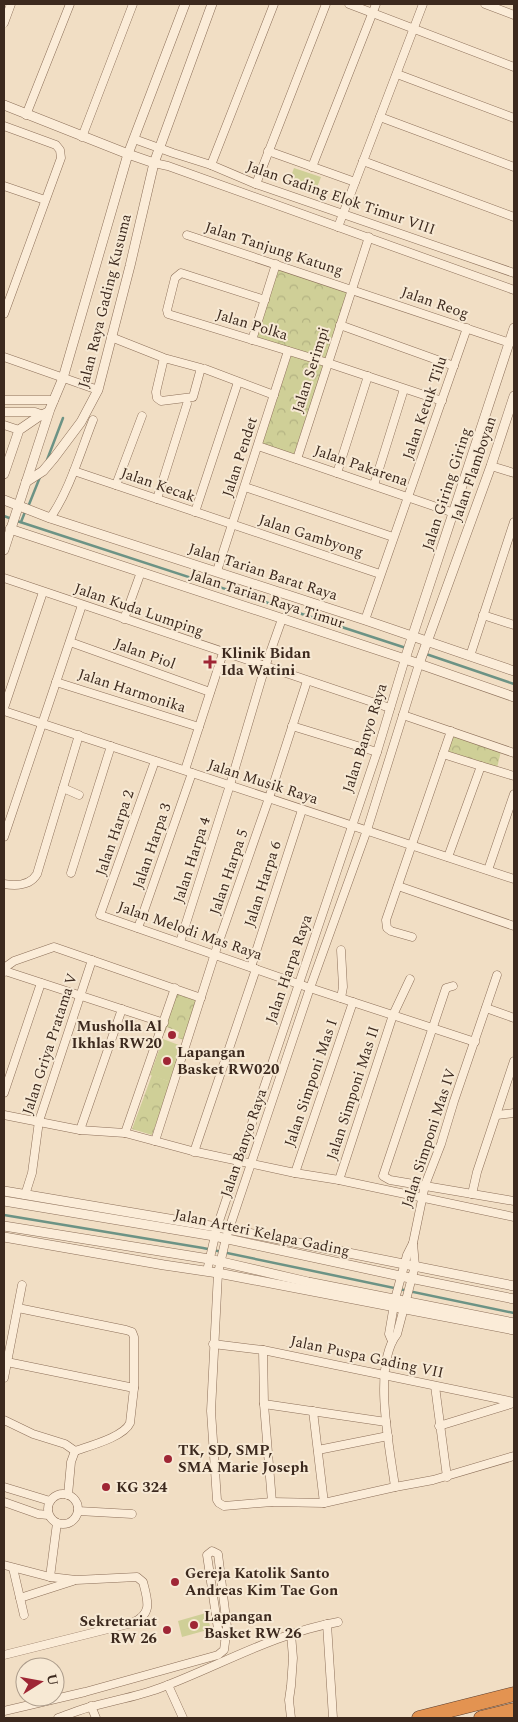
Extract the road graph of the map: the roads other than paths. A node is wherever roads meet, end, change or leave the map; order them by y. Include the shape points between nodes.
1 (11, 4) edge
2 (70, 4) edge
3 (134, 4) edge
4 (185, 4) edge
5 (212, 4) edge
6 (274, 4) edge
7 (326, 4) edge
8 (349, 4) edge
9 (376, 4) edge
10 (423, 4) edge
11 (485, 4) edge
12 (372, 13) junction
13 (514, 15) edge
14 (4, 23) edge
15 (414, 28) junction
16 (514, 67) edge
17 (397, 74) junction
18 (4, 105) edge
19 (26, 115) junction
20 (380, 117) junction
21 (514, 118) edge
22 (4, 126) edge
23 (82, 136) junction
24 (134, 139) junction
25 (159, 148) junction
26 (268, 151) junction
27 (128, 154) junction
28 (363, 161) junction
29 (154, 163) junction
30 (211, 164) junction
31 (312, 167) junction
32 (514, 168) edge
33 (355, 182) junction
34 (256, 184) junction
35 (4, 186) edge
36 (45, 200) junction
37 (344, 213) junction
38 (514, 217) edge
39 (338, 226) junction
40 (187, 235) dead end
41 (369, 237) junction
42 (276, 264) junction
43 (514, 273) edge
44 (352, 290) junction
45 (514, 290) edge
46 (7, 297) edge
47 (265, 300) junction
48 (4, 314) edge
49 (340, 325) junction
50 (467, 328) junction
51 (514, 328) edge
52 (111, 338) junction
53 (252, 340) junction
54 (510, 343) junction
55 (288, 351) junction
56 (4, 357) edge
57 (164, 358) junction
58 (328, 363) junction
59 (454, 366) junction
60 (203, 369) junction
61 (368, 376) junction
62 (63, 378) junction
63 (238, 382) junction
64 (404, 389) junction
65 (98, 390) junction
66 (274, 395) junction
67 (514, 396) edge
68 (4, 400) edge
69 (54, 400) junction
70 (442, 401) junction
71 (187, 404) dead end
72 (4, 412) edge
73 (46, 415) junction
74 (142, 416) dead end
75 (93, 420) dead end
76 (4, 425) edge
77 (19, 430) junction
78 (258, 446) junction
79 (297, 459) junction
80 (491, 466) junction
81 (74, 471) junction
82 (337, 473) junction
83 (514, 473) edge
84 (4, 474) edge
85 (26, 482) junction
86 (116, 485) junction
87 (374, 485) junction
88 (245, 487) junction
89 (408, 497) junction
90 (157, 499) junction
91 (4, 500) edge
92 (22, 508) junction
93 (195, 512) junction
94 (454, 513) junction
95 (50, 518) junction
96 (514, 522) edge
97 (233, 525) junction
98 (11, 527) junction
99 (393, 537) junction
100 (511, 540) edge
101 (4, 550) edge
102 (217, 571) junction
103 (141, 572) junction
104 (380, 574) junction
105 (4, 578) edge
106 (43, 592) junction
107 (82, 605) junction
108 (483, 616) junction
109 (124, 619) junction
110 (282, 619) junction
111 (365, 620) junction
112 (514, 625) edge
113 (411, 638) junction
114 (70, 642) junction
115 (427, 642) junction
116 (223, 653) junction
117 (470, 656) junction
118 (405, 657) junction
119 (420, 662) junction
120 (265, 667) junction
121 (514, 671) edge
122 (307, 681) junction
123 (56, 682) junction
124 (210, 692) junction
125 (514, 697) edge
126 (390, 708) junction
127 (4, 709) edge
128 (403, 714) junction
129 (42, 723) junction
130 (292, 726) junction
131 (198, 727) junction
132 (452, 731) junction
133 (79, 735) junction
134 (111, 746) junction
135 (376, 752) junction
136 (514, 753) edge
137 (443, 754) junction
138 (155, 761) junction
139 (481, 766) junction
140 (188, 772) junction
141 (514, 776) edge
142 (230, 785) junction
143 (63, 788) junction
144 (79, 794) dead end
145 (514, 794) edge
146 (269, 798) junction
147 (302, 810) junction
148 (352, 826) junction
149 (367, 830) junction
150 (4, 837) edge
151 (411, 845) junction
152 (448, 857) junction
153 (488, 870) junction
154 (71, 873) dead end
155 (514, 879) edge
156 (4, 884) edge
157 (398, 886) junction
158 (100, 915) joint
159 (514, 916) edge
160 (513, 925) edge
161 (138, 928) junction
162 (412, 937) dead end
163 (180, 942) junction
164 (341, 950) dead end
165 (216, 955) junction
166 (92, 960) junction
167 (253, 968) junction
168 (4, 972) edge
169 (497, 975) dead end
170 (410, 979) dead end
171 (41, 984) junction
172 (303, 986) junction
173 (450, 987) dead end
174 (175, 988) junction
175 (81, 996) junction
176 (201, 998) junction
177 (341, 998) junction
178 (353, 1002) junction
179 (486, 1008) junction
180 (122, 1009) junction
181 (393, 1015) junction
182 (514, 1018) edge
183 (164, 1023) junction
184 (432, 1027) junction
185 (475, 1042) junction
186 (514, 1060) edge
187 (4, 1093) edge
188 (514, 1114) edge
189 (4, 1115) edge
190 (497, 1115) junction
191 (39, 1121) junction
192 (80, 1130) junction
193 (125, 1133) junction
194 (155, 1142) junction
195 (194, 1152) junction
196 (238, 1161) junction
197 (252, 1163) junction
198 (295, 1173) junction
199 (340, 1180) junction
200 (426, 1185) junction
201 (4, 1192) edge
202 (472, 1194) junction
203 (25, 1195) junction
204 (422, 1198) junction
205 (4, 1201) edge
206 (514, 1201) edge
207 (514, 1217) edge
208 (164, 1223) junction
209 (4, 1226) edge
210 (228, 1229) junction
211 (215, 1235) junction
212 (4, 1237) edge
213 (225, 1242) junction
214 (413, 1243) junction
215 (129, 1247) junction
216 (210, 1257) junction
217 (222, 1258) junction
218 (127, 1259) junction
219 (404, 1263) junction
220 (415, 1266) junction
221 (207, 1271) junction
222 (218, 1272) junction
223 (400, 1281) junction
224 (411, 1282) junction
225 (22, 1286) dead end
226 (514, 1286) edge
227 (514, 1299) edge
228 (395, 1301) junction
229 (406, 1302) junction
230 (18, 1308) junction
231 (514, 1323) edge
232 (514, 1330) edge
233 (392, 1341) junction
234 (213, 1344) junction
235 (264, 1350) junction
236 (7, 1362) junction
237 (383, 1374) junction
238 (4, 1378) edge
239 (435, 1386) junction
240 (134, 1388) junction
241 (514, 1403) edge
242 (264, 1404) junction
243 (313, 1411) junction
244 (4, 1420) edge
245 (386, 1422) junction
246 (439, 1426) junction
247 (388, 1436) junction
248 (318, 1450) junction
249 (75, 1451) junction
250 (514, 1456) edge
251 (447, 1477) junction
252 (395, 1487) junction
253 (4, 1488) edge
254 (68, 1495) junction
255 (50, 1501) junction
256 (4, 1502) edge
257 (272, 1502) junction
258 (324, 1503) junction
259 (78, 1511) junction
260 (132, 1514) dead end
261 (48, 1515) junction
262 (57, 1523) junction
263 (4, 1565) edge
264 (12, 1568) junction
265 (50, 1576) junction
266 (76, 1580) junction
267 (20, 1598) junction
268 (24, 1615) dead end
269 (338, 1622) dead end
270 (327, 1624) junction
271 (291, 1634) junction
272 (225, 1639) junction
273 (4, 1655) edge
274 (168, 1685) junction
275 (514, 1694) edge
276 (92, 1706) junction
277 (514, 1710) edge
278 (4, 1711) edge
279 (58, 1718) edge
280 (96, 1718) edge
281 (183, 1718) edge
282 (290, 1718) edge
283 (334, 1718) edge
284 (419, 1718) edge
285 (480, 1718) edge

1 - 14 street
2 - 19 street
3 - 23 street
4 - 24 street, Jalan Raya Gading Kusuma
5 - 25 street, Jalan Raya Gading Kusuma
6 - 30 street
7 - 26 street
8 - 12 street
9 - 12 street
10 - 15 street
11 - 13 street
12 - 15 street
12 - 31 street
15 - 16 street
15 - 17 street
17 - 20 street
17 - 21 street
18 - 19 street
19 - 23 street
20 - 28 street
20 - 32 street
22 - 36 street via 56,145 60,150 61,158
23 - 27 street
24 - 25 street, Jalan Gading Elok Timur VIII
24 - 27 street, Jalan Raya Gading Kusuma
25 - 29 street, Jalan Raya Gading Kusuma
25 - 30 street, Jalan Gading Elok Timur VIII
26 - 31 street
26 - 34 street
27 - 29 street
27 - 62 street, Jalan Raya Gading Kusuma
28 - 33 street
28 - 38 street
29 - 39 street, Jalan Gading Elok Timur VIII
29 - 52 street, Jalan Raya Gading Kusuma
30 - 34 street, Jalan Gading Elok Timur VIII
31 - 33 street
33 - 37 street
34 - 37 street, Jalan Gading Elok Timur VIII
35 - 36 street
36 - 46 street
37 - 39 street
37 - 43 street, Jalan Gading Elok Timur VIII
39 - 41 street, Jalan Gading Elok Timur VIII
40 - 42 street, Jalan Tanjung Katung
41 - 44 street, Jalan Serimpi
41 - 45 street, Jalan Gading Elok Timur VIII
42 - 44 street, Jalan Tanjung Katung
42 - 47 street
44 - 49 street, Jalan Serimpi
44 - 50 street, Jalan Reog
46 - 48 street
47 - 53 street
47 - 53 street, Jalan Polka via 184,273 176,278 168,314
49 - 58 street, Jalan Serimpi
49 - 59 street
50 - 54 street, Jalan Reog
50 - 59 street, Jalan Ketuk Tilu
51 - 54 street, Jalan Giring Giring
52 - 57 street
52 - 65 street, Jalan Raya Gading Kusuma
53 - 55 street, Jalan Polka
54 - 94 street, Jalan Giring Giring
55 - 58 street, Jalan Polka
55 - 66 street, Jalan Pendet
56 - 62 street
57 - 60 street
57 - 60 street via 156,392 161,400 193,397
58 - 61 street, Jalan Polka
58 - 79 street, Jalan Serimpi
59 - 70 street, Jalan Ketuk Tilu
60 - 63 street
61 - 64 street, Jalan Polka
61 - 82 street
62 - 65 street
62 - 69 street, Jalan Raya Gading Kusuma
63 - 66 street
63 - 93 street
64 - 70 street, Jalan Polka
64 - 87 street
65 - 85 street, Jalan Raya Gading Kusuma via 80,422 40,474
66 - 78 street, Jalan Pendet
67 - 80 street, Jalan Flamboyan
68 - 69 street
69 - 73 street, Jalan Raya Gading Kusuma
70 - 89 street, Jalan Ketuk Tilu
71 - 90 street
72 - 73 street
73 - 77 street
73 - 85 street, Jalan Raya Gading Kusuma
74 - 86 street
75 - 81 street
76 - 77 street
77 - 84 street
78 - 79 street, Jalan Pakarena
78 - 88 street, Jalan Pendet
79 - 82 street, Jalan Pakarena
80 - 83 street
80 - 115 street, Jalan Flamboyan
81 - 86 street, Jalan Kecak
81 - 95 street
82 - 87 street, Jalan Pakarena
85 - 92 street, Jalan Raya Gading Kusuma
86 - 90 street, Jalan Kecak
87 - 89 street, Jalan Pakarena
88 - 97 street, Jalan Pendet
88 - 99 street
89 - 94 street, Jalan Pakarena
89 - 99 street, Jalan Ketuk Tilu
90 - 93 street, Jalan Kecak
91 - 92 street, Jalan Tarian Barat Raya
92 - 95 street, Jalan Tarian Barat Raya
92 - 98 street, Jalan Raya Gading Kusuma
93 - 97 street, Jalan Kecak
94 - 113 street, Jalan Giring Giring
95 - 102 street, Jalan Tarian Barat Raya
96 - 100 street
97 - 102 street, Jalan Pendet
97 - 104 street, Jalan Gambyong
98 - 101 street, Jalan Raya Gading Kusuma
98 - 103 street, Jalan Tarian Raya Timur
99 - 104 street, Jalan Ketuk Tilu
100 - 108 street
102 - 111 street, Jalan Tarian Barat Raya
103 - 109 street
103 - 110 street, Jalan Tarian Raya Timur
104 - 111 street, Jalan Ketuk Tilu
105 - 106 street, Jalan Kuda Lumping
106 - 107 street, Jalan Kuda Lumping
106 - 127 street
107 - 109 street, Jalan Kuda Lumping
107 - 114 street
108 - 112 street
108 - 117 street
109 - 116 street, Jalan Kuda Lumping
110 - 118 street, Jalan Tarian Raya Timur
110 - 120 street, Jalan Harpa 4
111 - 113 street, Jalan Tarian Barat Raya
113 - 115 street, Jalan Tarian Barat Raya
113 - 118 street, Jalan Giring Giring
114 - 123 street
114 - 124 street, Jalan Piol
115 - 117 street, Jalan Tarian Barat Raya
115 - 119 street, Jalan Flamboyan
116 - 120 street, Jalan Kuda Lumping
116 - 124 street, Jalan Harpa 3
117 - 121 street, Jalan Tarian Barat Raya
118 - 119 street, Jalan Tarian Raya Timur
118 - 126 street, Jalan Banyo Raya
119 - 125 street, Jalan Tarian Raya Timur
119 - 128 street, Jalan Banyo Raya
120 - 122 street, Jalan Kuda Lumping
120 - 142 street, Jalan Harpa 4
122 - 126 street, Jalan Kuda Lumping
122 - 130 street, Jalan Harpa 5
123 - 129 street
123 - 131 street, Jalan Harmonika
124 - 131 street, Jalan Harpa 3
126 - 135 street, Jalan Banyo Raya
127 - 129 street, Jalan Musik Raya
128 - 132 street
128 - 149 street, Jalan Banyo Raya
129 - 133 street, Jalan Musik Raya
129 - 150 street
130 - 135 street
130 - 146 street, Jalan Harpa 5
131 - 140 street, Jalan Harpa 3
132 - 136 street
132 - 137 street
133 - 134 street, Jalan Musik Raya
133 - 143 street
134 - 138 street, Jalan Musik Raya
134 - 154 street
135 - 148 street, Jalan Banyo Raya
137 - 139 street
137 - 151 street
138 - 140 street, Jalan Musik Raya
138 - 158 street, Jalan Harpa 2
139 - 141 street
139 - 152 street
140 - 142 street, Jalan Musik Raya
140 - 161 street, Jalan Harpa 3
142 - 146 street, Jalan Musik Raya
142 - 163 street, Jalan Harpa 4
143 - 144 street
143 - 156 street via 37,874 30,883
145 - 153 street
146 - 147 street, Jalan Musik Raya
146 - 165 street, Jalan Harpa 5
147 - 148 street, Jalan Musik Raya
147 - 167 street, Jalan Harpa 6
148 - 149 street, Jalan Musik Raya
148 - 172 street, Jalan Harpa Raya
149 - 151 street, Jalan Musik Raya
149 - 172 street, Jalan Banyo Raya
151 - 152 street, Jalan Musik Raya
151 - 157 street
152 - 153 street, Jalan Musik Raya
153 - 155 street, Jalan Musik Raya
157 - 160 street
157 - 162 street via 386,920 387,928
158 - 161 street, Jalan Melodi Mas Raya
159 - 160 street
161 - 163 street, Jalan Melodi Mas Raya
163 - 165 street, Jalan Melodi Mas Raya
164 - 177 street
165 - 167 street, Jalan Melodi Mas Raya
165 - 176 street, Jalan Harpa 5
166 - 168 street via 54,947 14,961
166 - 174 street
166 - 175 street, Jalan Griya Pratama V
167 - 172 street, Jalan Melodi Mas Raya
167 - 195 street, Jalan Harpa 6
168 - 171 street
169 - 179 street, Jalan Simponi Mas IV
170 - 181 street, Jalan Simponi Mas II
171 - 175 street
171 - 187 street
172 - 177 street, Jalan Melodi Mas Raya
172 - 196 street, Jalan Harpa Raya
172 - 197 street, Jalan Banyo Raya
173 - 184 street
174 - 176 street
174 - 183 street
175 - 180 street
175 - 191 street, Jalan Griya Pratama V
176 - 194 street, Jalan Harpa 5
177 - 178 street, Jalan Melodi Mas Raya
178 - 181 street, Jalan Melodi Mas Raya
178 - 198 street, Jalan Simponi Mas I
179 - 182 street
179 - 185 street, Jalan Simponi Mas IV
180 - 183 street
180 - 192 street
181 - 184 street, Jalan Melodi Mas Raya
181 - 199 street, Jalan Simponi Mas II
183 - 193 street
184 - 185 street, Jalan Melodi Mas Raya
184 - 200 street via 383,1174 390,1180
185 - 200 street, Jalan Simponi Mas IV
186 - 190 street
188 - 190 street
189 - 191 street
190 - 202 street
191 - 192 street
191 - 203 street, Jalan Griya Pratama V via 32,1173
192 - 193 street
193 - 194 street
194 - 195 street
195 - 196 street
196 - 197 street
196 - 211 street, Jalan Harpa Raya
197 - 198 street
197 - 210 street, Jalan Banyo Raya
198 - 199 street
199 - 204 street
200 - 202 street
200 - 204 street, Jalan Simponi Mas IV
201 - 203 street, Jalan Arteri Kelapa Gading
202 - 206 street
203 - 208 street, Jalan Arteri Kelapa Gading
204 - 207 street
204 - 214 street, Jalan Simponi Mas IV
205 - 208 street, Jalan Arteri Kelapa Gading
208 - 211 street, Jalan Arteri Kelapa Gading
209 - 215 street
210 - 211 street, Jalan Arteri Kelapa Gading
210 - 213 street, Jalan Banyo Raya
210 - 219 street, Jalan Arteri Kelapa Gading
211 - 213 street, Jalan Arteri Kelapa Gading
211 - 216 street, Jalan Harpa Raya
212 - 218 street
213 - 217 street, Jalan Banyo Raya
213 - 223 street, Jalan Arteri Kelapa Gading
214 - 219 street, Jalan Simponi Mas IV
214 - 220 street, Jalan Simponi Mas IV
215 - 216 street
215 - 218 street
216 - 217 street
216 - 221 street, Jalan Harpa Raya
217 - 222 street, Jalan Banyo Raya
217 - 228 street via 308,1282
218 - 221 street
219 - 220 street, Jalan Arteri Kelapa Gading
219 - 223 street, Jalan Simponi Mas IV
220 - 224 street, Jalan Simponi Mas IV
220 - 226 street, Jalan Arteri Kelapa Gading
221 - 222 street
222 - 228 street
222 - 234 street, Jalan Banyo Raya
223 - 224 street, Jalan Arteri Kelapa Gading
223 - 228 street, Jalan Simponi Mas IV
224 - 227 street, Jalan Arteri Kelapa Gading
224 - 229 street, Jalan Simponi Mas IV
225 - 230 street
228 - 229 street
228 - 233 street, Jalan Simponi Mas IV via 388,1334
229 - 231 street
229 - 232 street
229 - 233 street, Jalan Simponi Mas IV
230 - 236 street
230 - 240 street via 132,1332
233 - 237 street
234 - 235 street, Jalan Puspa Gading VII
234 - 257 street, Jalan Banyo Raya via 211,1411 217,1500 224,1506
235 - 237 street, Jalan Puspa Gading VII
235 - 242 street
236 - 238 street
236 - 240 street
237 - 239 street, Jalan Puspa Gading VII
237 - 245 street
239 - 241 street, Jalan Puspa Gading VII
239 - 246 street
240 - 249 street via 128,1428
241 - 246 street
242 - 243 street
242 - 257 street
243 - 245 street
243 - 248 street
244 - 249 street
245 - 247 street
246 - 251 street
247 - 248 street
247 - 252 street
248 - 258 street
249 - 254 street via 70,1462
250 - 251 street, Jalan Banyo Raya
251 - 252 street, Jalan Banyo Raya
252 - 258 street, Jalan Banyo Raya
253 - 255 street
254 - 255 street via 59,1494
254 - 259 street via 76,1501
255 - 261 street
256 - 261 street
257 - 258 street, Jalan Banyo Raya
259 - 260 street
259 - 262 street via 71,1522
261 - 262 street
262 - 265 street
263 - 264 street
264 - 265 street
264 - 267 street
265 - 266 street
266 - 267 street
266 - 273 street via 141,1578 146,1615
267 - 268 street
269 - 270 street
270 - 271 street
270 - 283 street
271 - 274 street
271 - 282 street
272 - 272 street via 218,1629 207,1555 212,1551 218,1554 227,1627
272 - 278 street via 224,1650 218,1655
274 - 276 street
274 - 281 street
275 - 284 highway
276 - 279 street
276 - 280 street
277 - 285 highway

